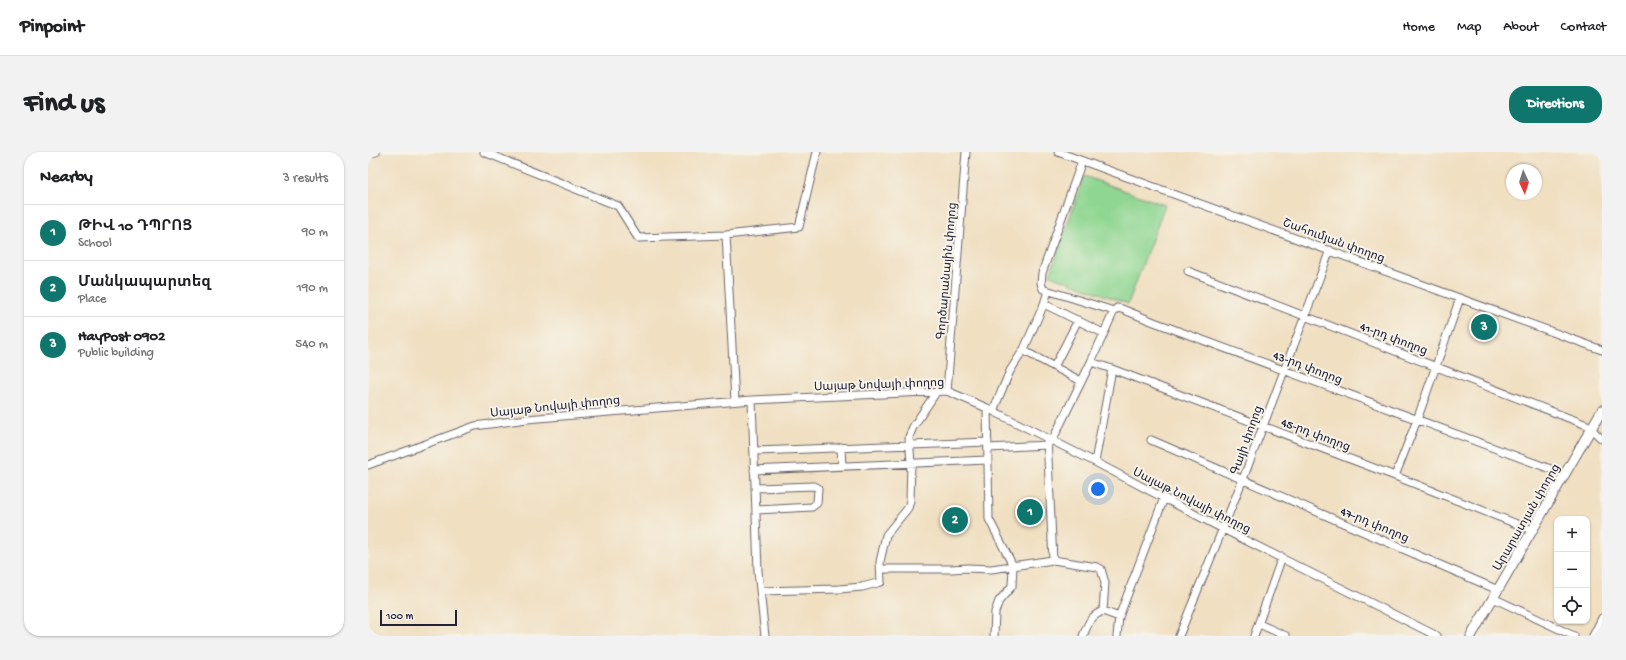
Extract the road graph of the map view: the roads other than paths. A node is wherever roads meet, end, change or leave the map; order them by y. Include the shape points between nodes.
1 (376, 152) edge
2 (484, 152) edge
3 (817, 152) edge
4 (966, 152) edge
5 (1058, 152) edge
6 (368, 154) edge
7 (1082, 161) junction
8 (726, 235) junction
9 (1330, 250) junction
10 (1188, 271) dead end
11 (1045, 290) junction
12 (1460, 298) junction
13 (1044, 304) junction
14 (1114, 311) junction
15 (1304, 316) junction
16 (1078, 320) junction
17 (1103, 333) junction
18 (1024, 349) junction
19 (1602, 350) edge
20 (1091, 362) junction
21 (1436, 366) junction
22 (1054, 367) junction
23 (1112, 369) junction
24 (1284, 370) junction
25 (1081, 381) junction
26 (937, 391) junction
27 (947, 391) junction
28 (752, 400) junction
29 (735, 401) junction
30 (990, 409) junction
31 (1602, 410) edge
32 (1417, 420) junction
33 (1262, 426) junction
34 (1591, 428) junction
35 (1151, 440) dead end
36 (1602, 440) edge
37 (1049, 441) junction
38 (909, 444) junction
39 (988, 445) junction
40 (841, 447) junction
41 (754, 451) junction
42 (988, 460) junction
43 (1095, 462) junction
44 (912, 463) junction
45 (368, 465) edge
46 (842, 466) junction
47 (754, 470) junction
48 (1564, 474) junction
49 (1395, 476) junction
50 (1243, 479) junction
51 (755, 488) junction
52 (1164, 498) junction
53 (756, 510) junction
54 (1223, 528) junction
55 (1532, 530) junction
56 (1282, 557) junction
57 (1053, 560) junction
58 (1014, 566) junction
59 (881, 569) junction
60 (1498, 590) junction
61 (760, 591) junction
62 (1493, 598) junction
63 (1103, 611) junction
64 (1119, 617) junction
65 (1602, 618) edge
66 (1259, 624) junction
67 (765, 636) edge
68 (994, 636) edge
69 (1083, 636) edge
70 (1117, 636) edge
71 (1179, 636) edge
72 (1254, 636) edge
73 (1286, 636) edge
74 (1437, 636) edge
75 (1472, 636) edge
76 (1574, 636) edge
77 (1593, 636) edge

1 - 6 street
2 - 8 street via 618,206 638,238
3 - 8 street via 799,227
4 - 27 street, Գործարանային փողոց
5 - 7 street, Շահումյան փողոց
7 - 9 street, Շահումյան փողոց
7 - 11 street via 1042,273 1041,282
8 - 29 street
9 - 12 street, Շահումյան փողոց
9 - 15 street, Գայի փողոց
10 - 15 street, 41-րդ փողոց
11 - 13 street
11 - 14 street, 43-րդ փողոց
12 - 19 street, Շահումյան փողոց
12 - 21 street
13 - 16 street
13 - 18 street
14 - 17 street
14 - 24 street, 43-րդ փողոց via 1117,308 1122,309
15 - 21 street, 41-րդ փողոց
15 - 24 street, Գայի փողոց
16 - 17 street
16 - 22 street
17 - 20 street
18 - 22 street
18 - 30 street
20 - 23 street, 45-րդ փողոց
20 - 25 street
21 - 32 street
21 - 34 street, 41-րդ փողոց
22 - 25 street
23 - 33 street, 45-րդ փողոց
23 - 43 street
24 - 32 street, 43-րդ փողոց
24 - 33 street, Գայի փողոց
25 - 37 street
26 - 27 street, Սայաթ Նովայի փողոց
26 - 28 street, Սայաթ Նովայի փողոց
26 - 38 street via 913,427
27 - 30 street, Սայաթ Նովայի փողոց
28 - 29 street, Սայաթ Նովայի փողոց
28 - 41 street
29 - 45 street, Սայաթ Նովայի փողոց via 474,426
30 - 37 street, Սայաթ Նովայի փողոց
30 - 39 street
31 - 34 main road, Արարատյան փողոց
32 - 48 street, 43-րդ փողոց
32 - 49 street
33 - 49 street, 45-րդ փողոց
33 - 50 street, Գայի փողոց
34 - 36 street
34 - 48 main road, Արարատյան փողոց
35 - 50 street, 47-րդ փողոց
37 - 39 street
37 - 43 street, Սայաթ Նովայի փողոց
37 - 57 street
38 - 39 street
38 - 40 street
38 - 44 street
39 - 42 street
40 - 41 street
40 - 46 street
41 - 47 street
42 - 44 street
42 - 58 street via 989,519
43 - 52 street, Սայաթ Նովայի փողոց
44 - 46 street
44 - 59 street via 908,508 886,534
46 - 47 street
47 - 51 street
48 - 55 main road, Արարատյան փողոց
49 - 55 street, 45-րդ փողոց
50 - 54 street, Գայի փողոց
50 - 60 street, 47-րդ փողոց
51 - 53 street
51 - 53 street via 818,488 817,503 812,507
52 - 54 street, Սայաթ Նովայի փողոց
52 - 64 street
53 - 61 street
54 - 56 street, Սայաթ Նովայի փողոց
54 - 71 street, Գայի փողոց
55 - 60 main road, Արարատյան փողոց
56 - 66 street
56 - 74 street, Սայաթ Նովայի փողոց
57 - 58 street
57 - 63 street via 1101,569 1105,583
58 - 59 street via 991,569
58 - 68 street via 1012,586 999,601 995,612
59 - 61 street via 881,582 862,587
60 - 62 main road, Արարատյան փողոց
61 - 67 street
62 - 75 main road, Արարատյան փողոց
62 - 76 street
63 - 64 street
63 - 69 street via 1090,619
64 - 70 street
65 - 77 street
66 - 72 street
66 - 73 street

